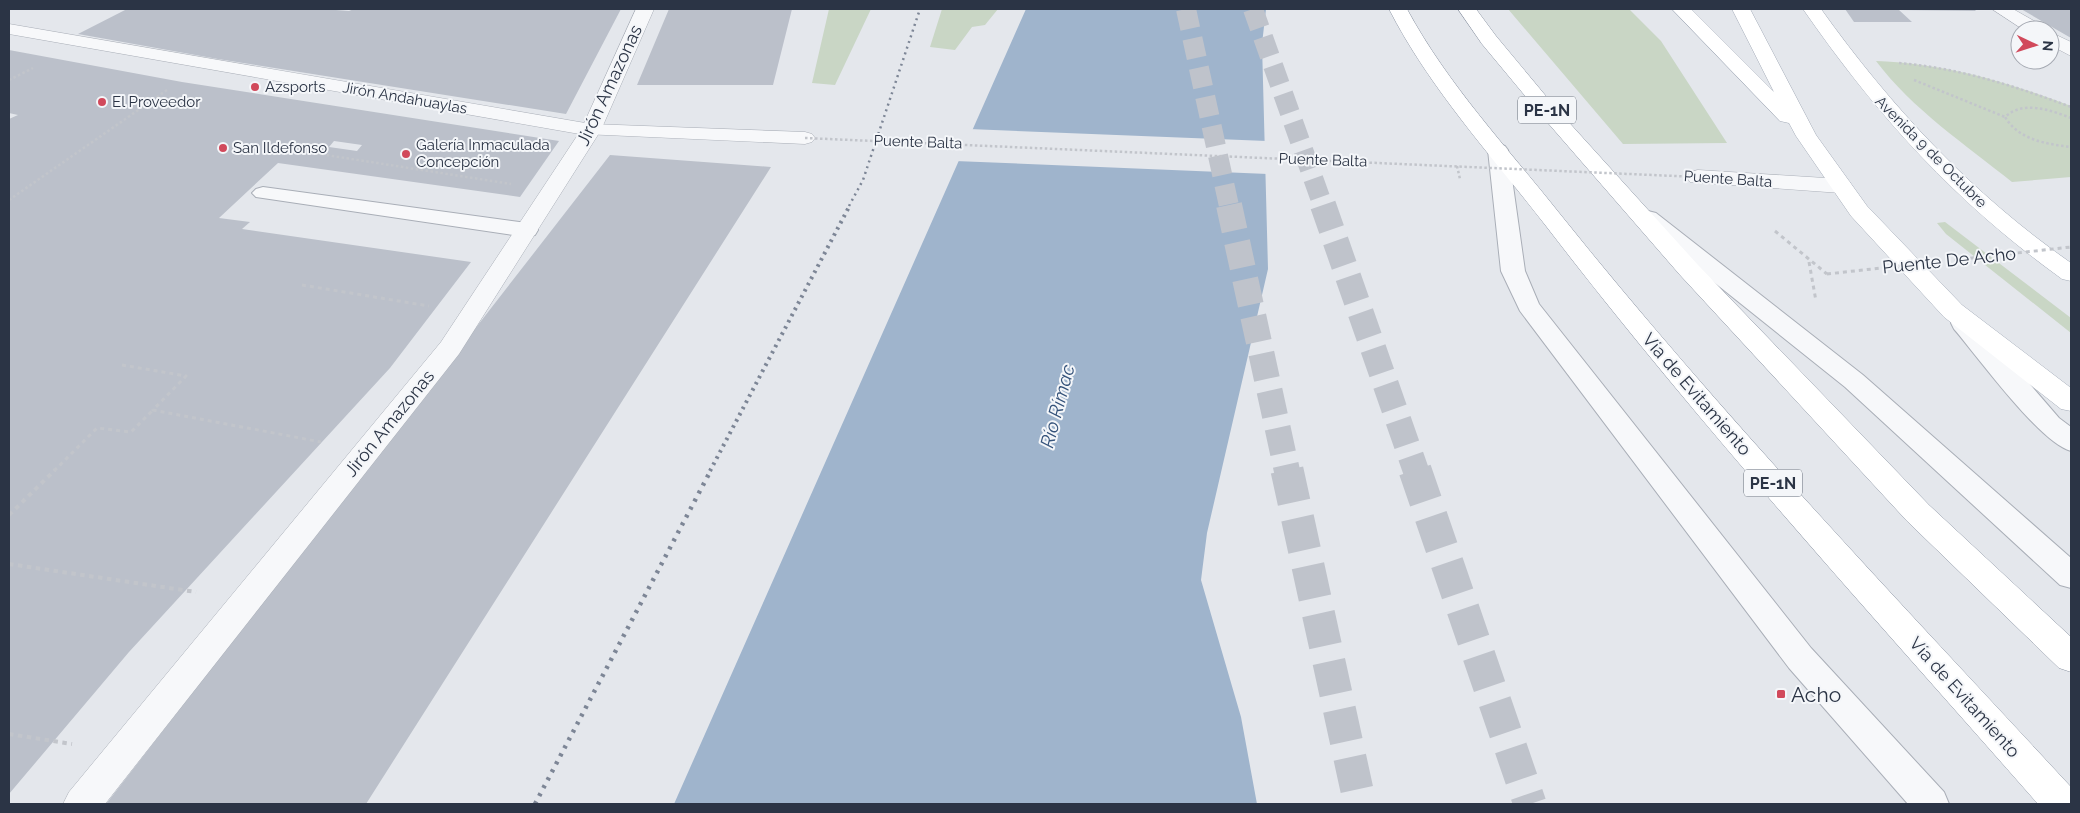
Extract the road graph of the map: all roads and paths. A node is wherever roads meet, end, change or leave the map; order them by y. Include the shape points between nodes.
1 (645, 9) edge
2 (1398, 9) edge
3 (1466, 9) edge
4 (1681, 9) edge
5 (1741, 9) edge
6 (1812, 9) edge
7 (2001, 9) edge
8 (2020, 20) edge
9 (9, 29) edge
10 (2060, 43) edge
11 (2071, 50) edge
12 (207, 63) junction
13 (1894, 63) dead end
14 (1909, 78) dead end
15 (2071, 107) edge
16 (2005, 117) junction
17 (2071, 118) edge
18 (591, 130) junction
19 (1806, 136) junction
20 (804, 138) joint
21 (2071, 147) edge
22 (1498, 150) junction
23 (306, 152) dead end
24 (1457, 166) junction
25 (1698, 177) joint
26 (1461, 182) dead end
27 (1842, 186) junction
28 (552, 190) junction
29 (263, 193) dead end
30 (9, 200) edge
31 (1633, 206) junction
32 (527, 230) junction
33 (1775, 231) dead end
34 (2071, 247) edge
35 (1809, 262) dead end
36 (2071, 274) edge
37 (302, 285) dead end
38 (1818, 310) dead end
39 (1953, 311) junction
40 (472, 313) junction
41 (122, 365) dead end
42 (2071, 402) edge
43 (152, 410) junction
44 (2071, 441) edge
45 (367, 451) junction
46 (9, 515) edge
47 (9, 564) edge
48 (2071, 576) edge
49 (246, 600) junction
50 (2071, 658) edge
51 (9, 734) edge
52 (123, 752) junction
53 (82, 804) edge
54 (1931, 804) edge
55 (2062, 804) edge

1 - 18 street, Jirón Amazonas
2 - 22 main road, Vía de Evitamiento / PE-1N via 1456,102
3 - 31 main road, PE-1N via 1548,111
4 - 19 main road
5 - 19 main road
6 - 36 main road, Avenida 9 de Octubre via 1863,81 1902,126 2003,224
7 - 8 street
9 - 12 street, Jirón Andahuaylas
10 - 11 street
12 - 18 street, Jirón Andahuaylas
12 - 30 path
13 - 15 path via 1962,72 2016,86
14 - 16 path
16 - 17 path via 2018,108 2032,108
16 - 21 path via 2013,128 2033,139
18 - 20 street, Jirón Andahuaylas
18 - 28 street, Jirón Amazonas
19 - 27 main road
20 - 24 path, Puente Balta, bridge
22 - 54 lane via 1513,271 1528,306 1800,658
22 - 55 main road, Vía de Evitamiento / PE-1N via 1596,275 1804,518
23 - 28 path
24 - 25 path, Puente Balta, bridge
24 - 26 path
25 - 27 street, Puente Balta
27 - 39 main road via 1859,212
28 - 32 street, Jirón Amazonas
29 - 32 lane
31 - 48 lane via 1854,381
31 - 50 main road, PE-1N via 1689,270 1918,513
32 - 40 street, Jirón Amazonas
33 - 34 path, Puente De Acho, bridge via 1827,274
35 - 38 path
37 - 40 path
39 - 42 main road
39 - 44 lane via 2050,425
40 - 45 street, Jirón Amazonas via 450,348
41 - 43 path via 186,376
43 - 45 path
43 - 46 path via 131,432 97,428
45 - 49 street, Jirón Amazonas
47 - 49 path
49 - 52 street, Jirón Amazonas
51 - 52 path
52 - 53 street, Jirón Amazonas

